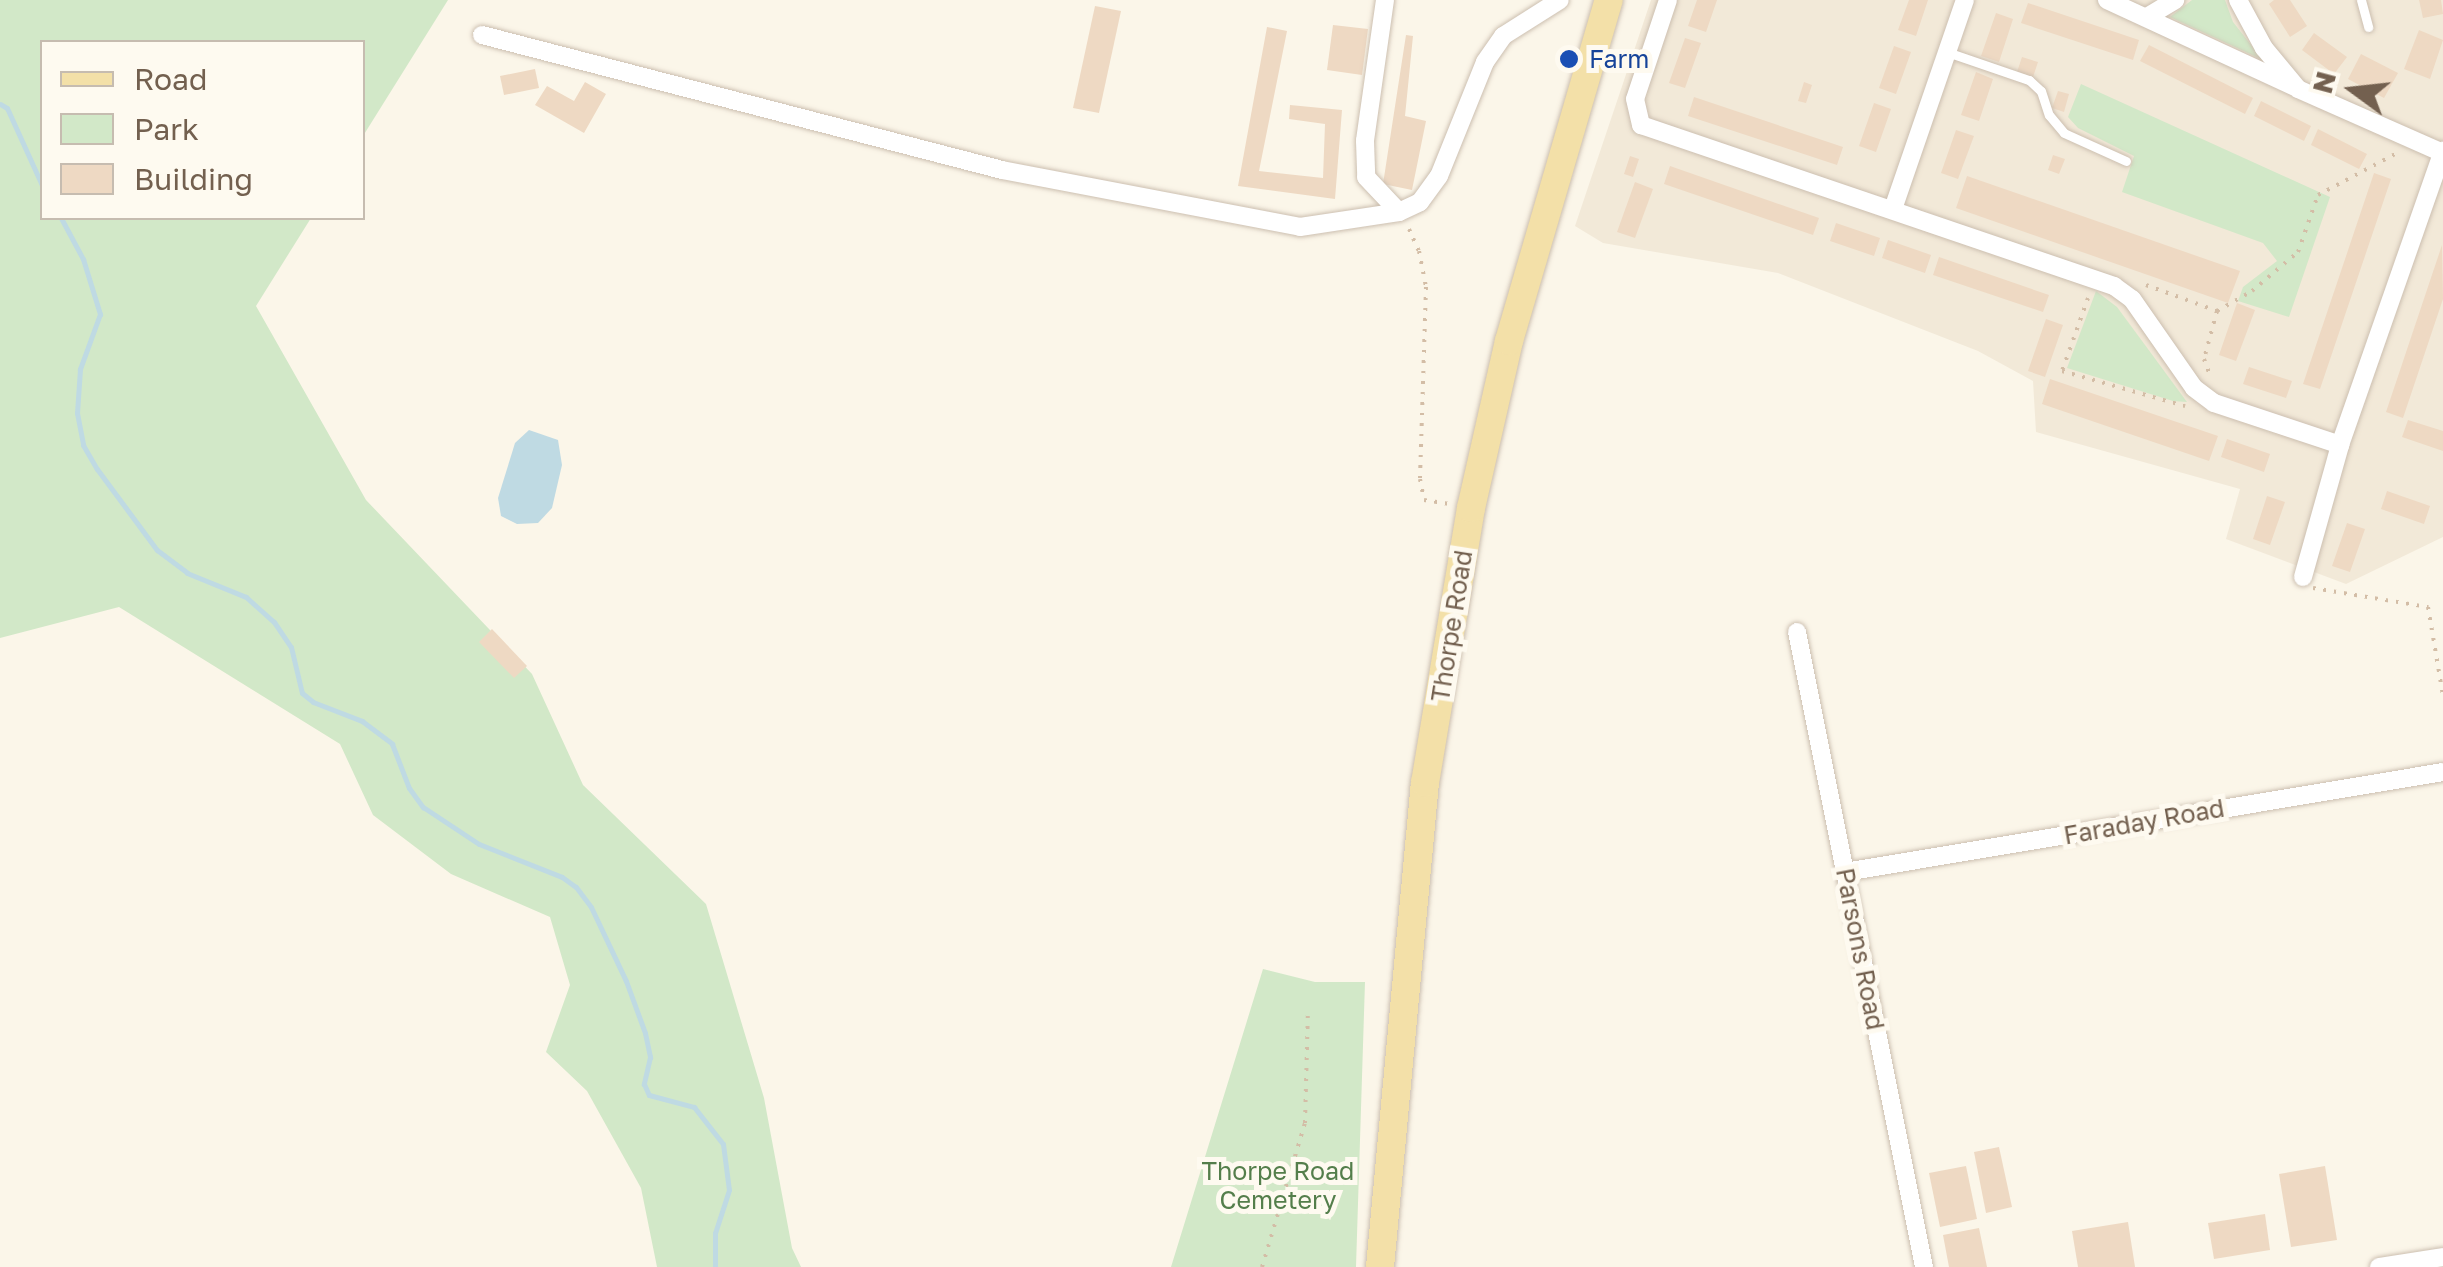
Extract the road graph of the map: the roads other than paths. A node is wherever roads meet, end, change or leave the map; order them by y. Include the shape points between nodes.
1 (1385, 0) edge
2 (1560, 0) edge
3 (1609, 0) edge
4 (1668, 0) edge
5 (1965, 0) edge
6 (2107, 0) edge
7 (2175, 0) edge
8 (2238, 0) edge
9 (2361, 0) edge
10 (2147, 18) junction
11 (2368, 27) dead end
12 (482, 35) dead end
13 (1947, 52) junction
14 (2298, 89) junction
15 (2443, 152) edge
16 (2126, 161) dead end
17 (1893, 209) junction
18 (1399, 212) junction
19 (2340, 446) junction
20 (2303, 576) road end
21 (1797, 632) dead end
22 (2443, 772) edge
23 (1845, 872) junction
24 (2443, 1258) edge
25 (1380, 1267) edge
26 (1924, 1267) edge
27 (2379, 1267) edge

1 - 18 street via 1366,177
2 - 18 street via 1502,36 1439,176 1420,202
3 - 25 main road, Thorpe Road via 1509,341 1471,508 1426,783
4 - 17 street via 1635,99 1641,125
5 - 13 street
6 - 10 street
7 - 10 street
8 - 14 street via 2264,48
9 - 11 lane
10 - 14 street
12 - 18 street via 1039,177 1300,227
13 - 16 lane via 2029,80 2064,132
13 - 17 street
14 - 15 street
15 - 19 street
17 - 19 street via 2114,286 2132,300 2194,388 2214,403
19 - 20 street
21 - 23 street, Parsons Road
22 - 23 street, Faraday Road
23 - 26 street, Parsons Road
24 - 27 street

